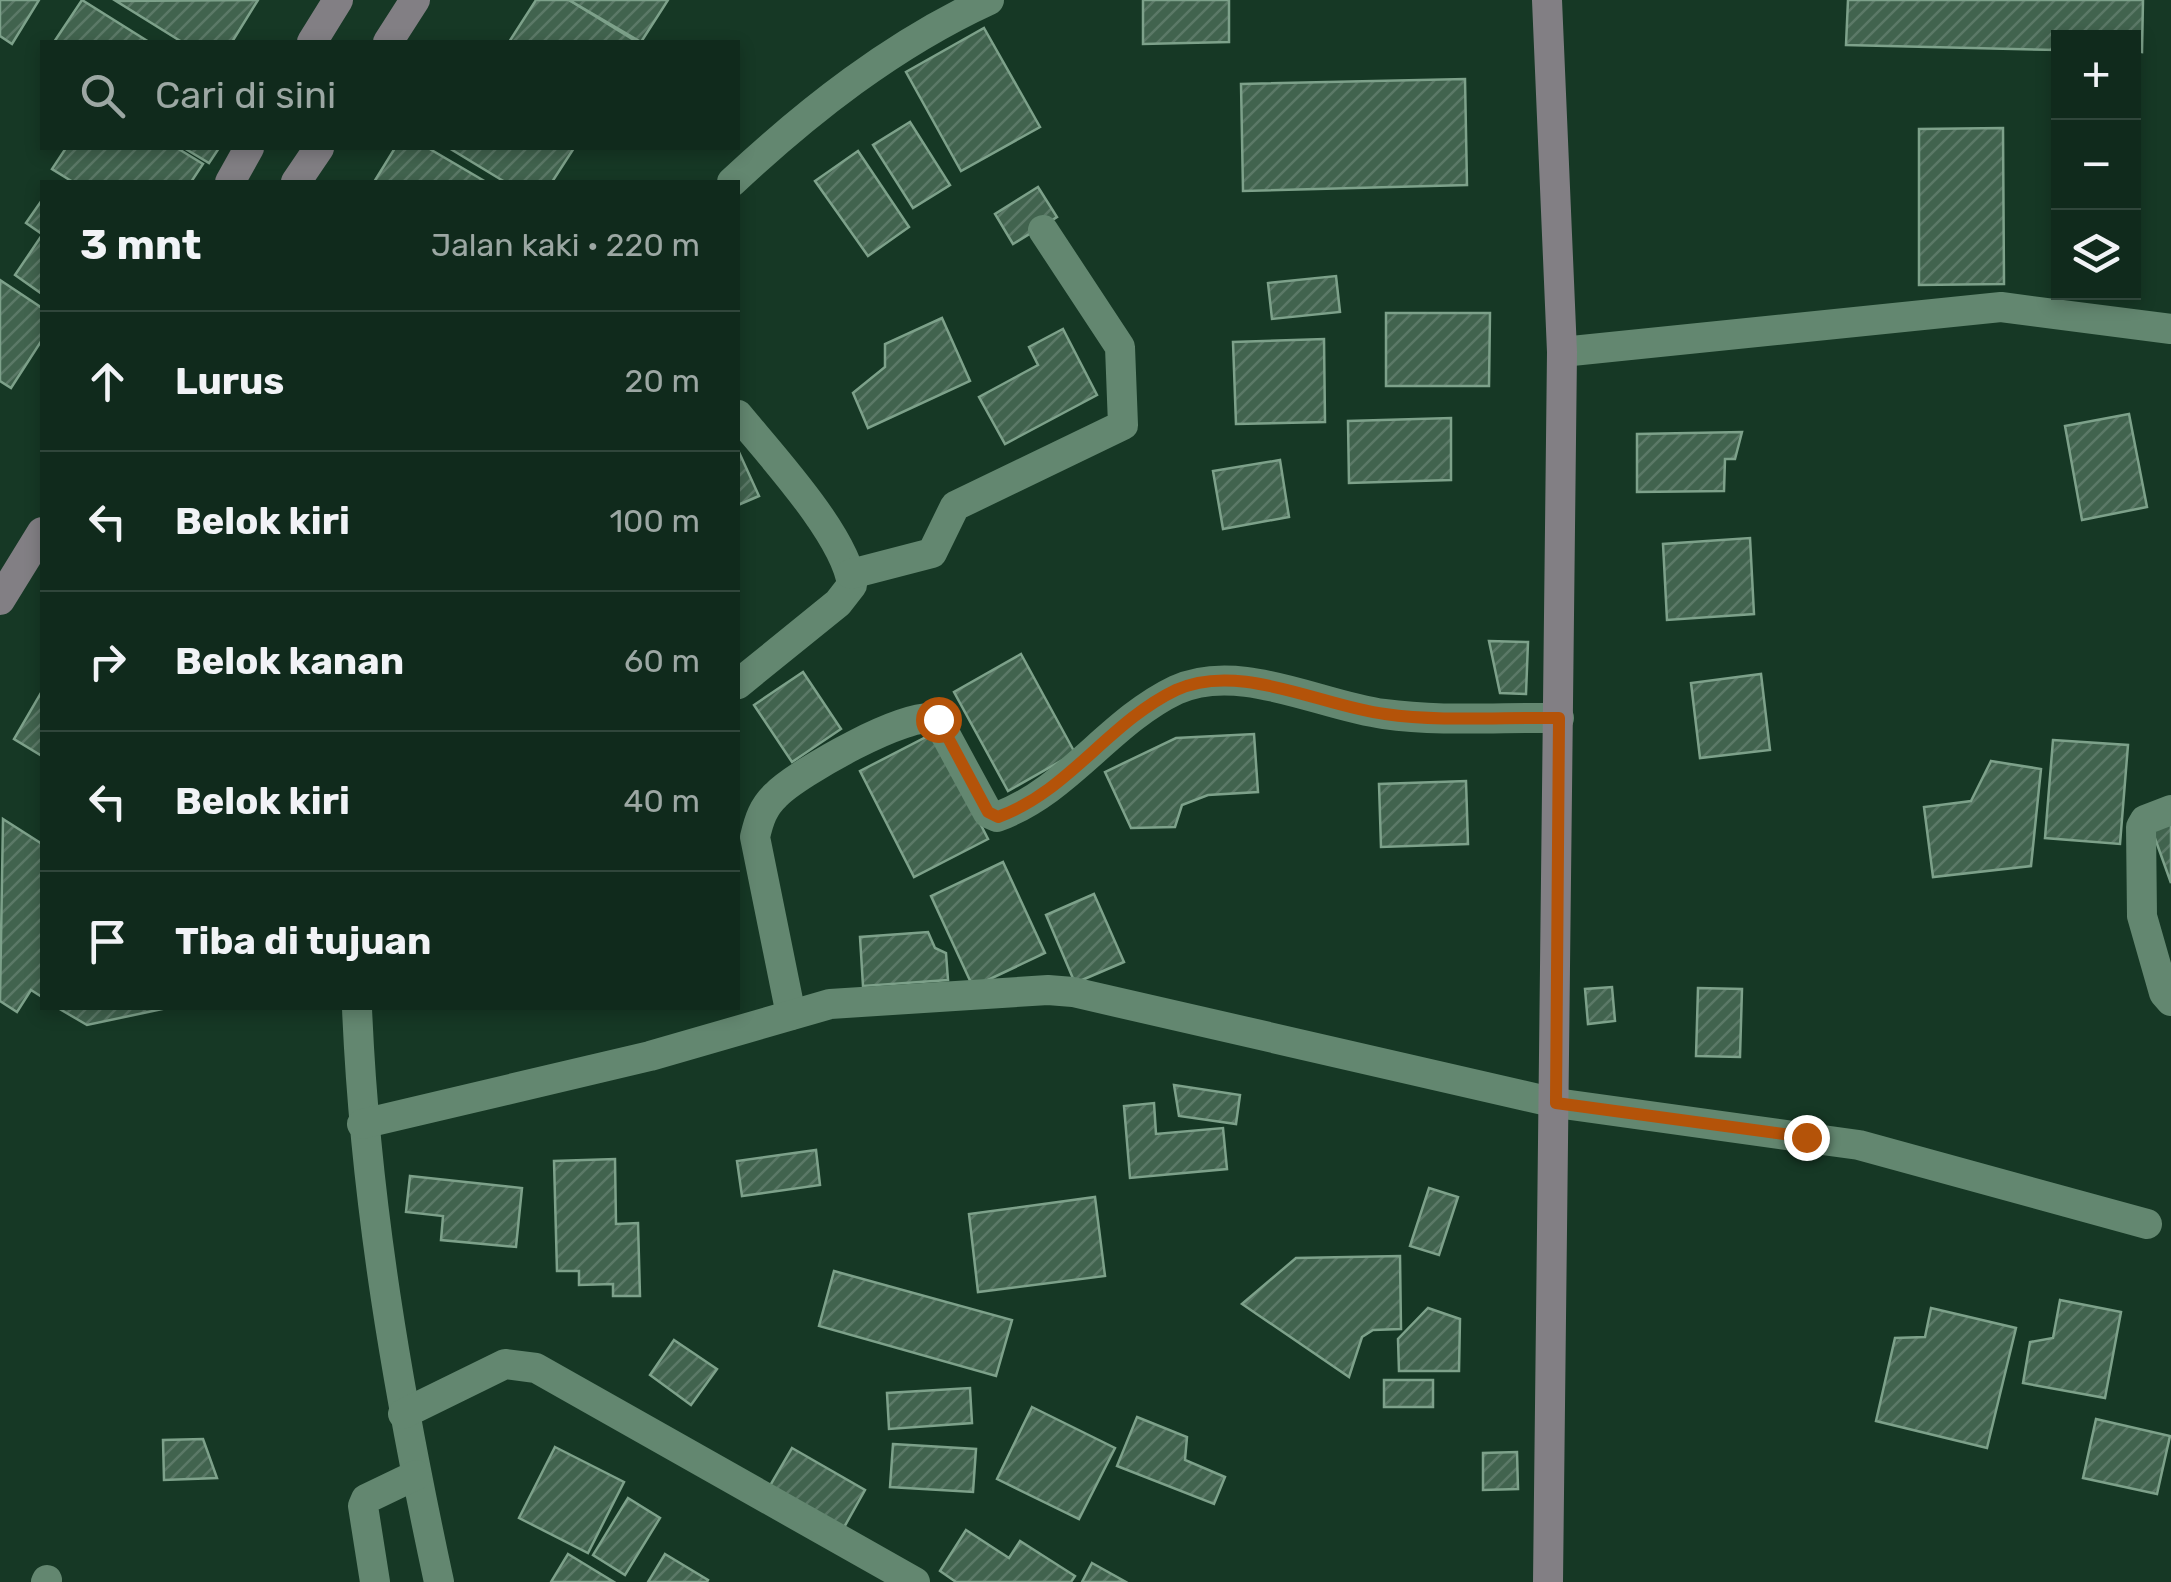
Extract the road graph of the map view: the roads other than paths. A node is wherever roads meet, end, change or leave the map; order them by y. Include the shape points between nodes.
1 (338, 0) edge
2 (416, 0) edge
3 (989, 0) edge
4 (1547, 0) edge
5 (313, 40) edge
6 (389, 40) edge
7 (249, 150) edge
8 (318, 150) edge
9 (231, 180) edge
10 (297, 180) edge
11 (734, 180) edge
12 (1044, 230) dead end
13 (2171, 329) edge
14 (1562, 352) junction
15 (740, 418) edge
16 (40, 535) edge
17 (851, 574) junction
18 (0, 600) edge
19 (740, 682) edge
20 (1559, 718) junction
21 (2171, 810) edge
22 (2171, 1001) edge
23 (358, 1010) edge
24 (791, 1015) junction
25 (1556, 1103) junction
26 (362, 1124) junction
27 (2147, 1224) dead end
28 (403, 1414) junction
29 (416, 1475) junction
30 (375, 1582) edge
31 (439, 1582) edge
32 (914, 1582) edge
33 (1548, 1582) edge

1 - 5 street
2 - 6 street
3 - 11 street via 898,50 809,113
4 - 14 street
7 - 9 street
8 - 10 street
12 - 17 street via 1120,347 1124,425 961,502 932,553
13 - 14 street via 2001,307
14 - 20 street
15 - 17 street via 794,482
16 - 18 street
17 - 19 street via 852,585 838,604
20 - 24 street via 1384,714 1242,683 1187,686 1126,721 1079,766 998,817 988,812 938,719 925,716 896,726 788,783 760,816 755,837
20 - 25 street
21 - 22 street via 2141,827 2141,880 2142,916
23 - 26 street
24 - 25 street via 855,999 1074,992
24 - 26 street via 650,1056
25 - 27 street via 1859,1145
25 - 33 street
26 - 28 street
28 - 29 street
28 - 32 street via 506,1364 536,1368
29 - 30 street via 363,1506
29 - 31 street

